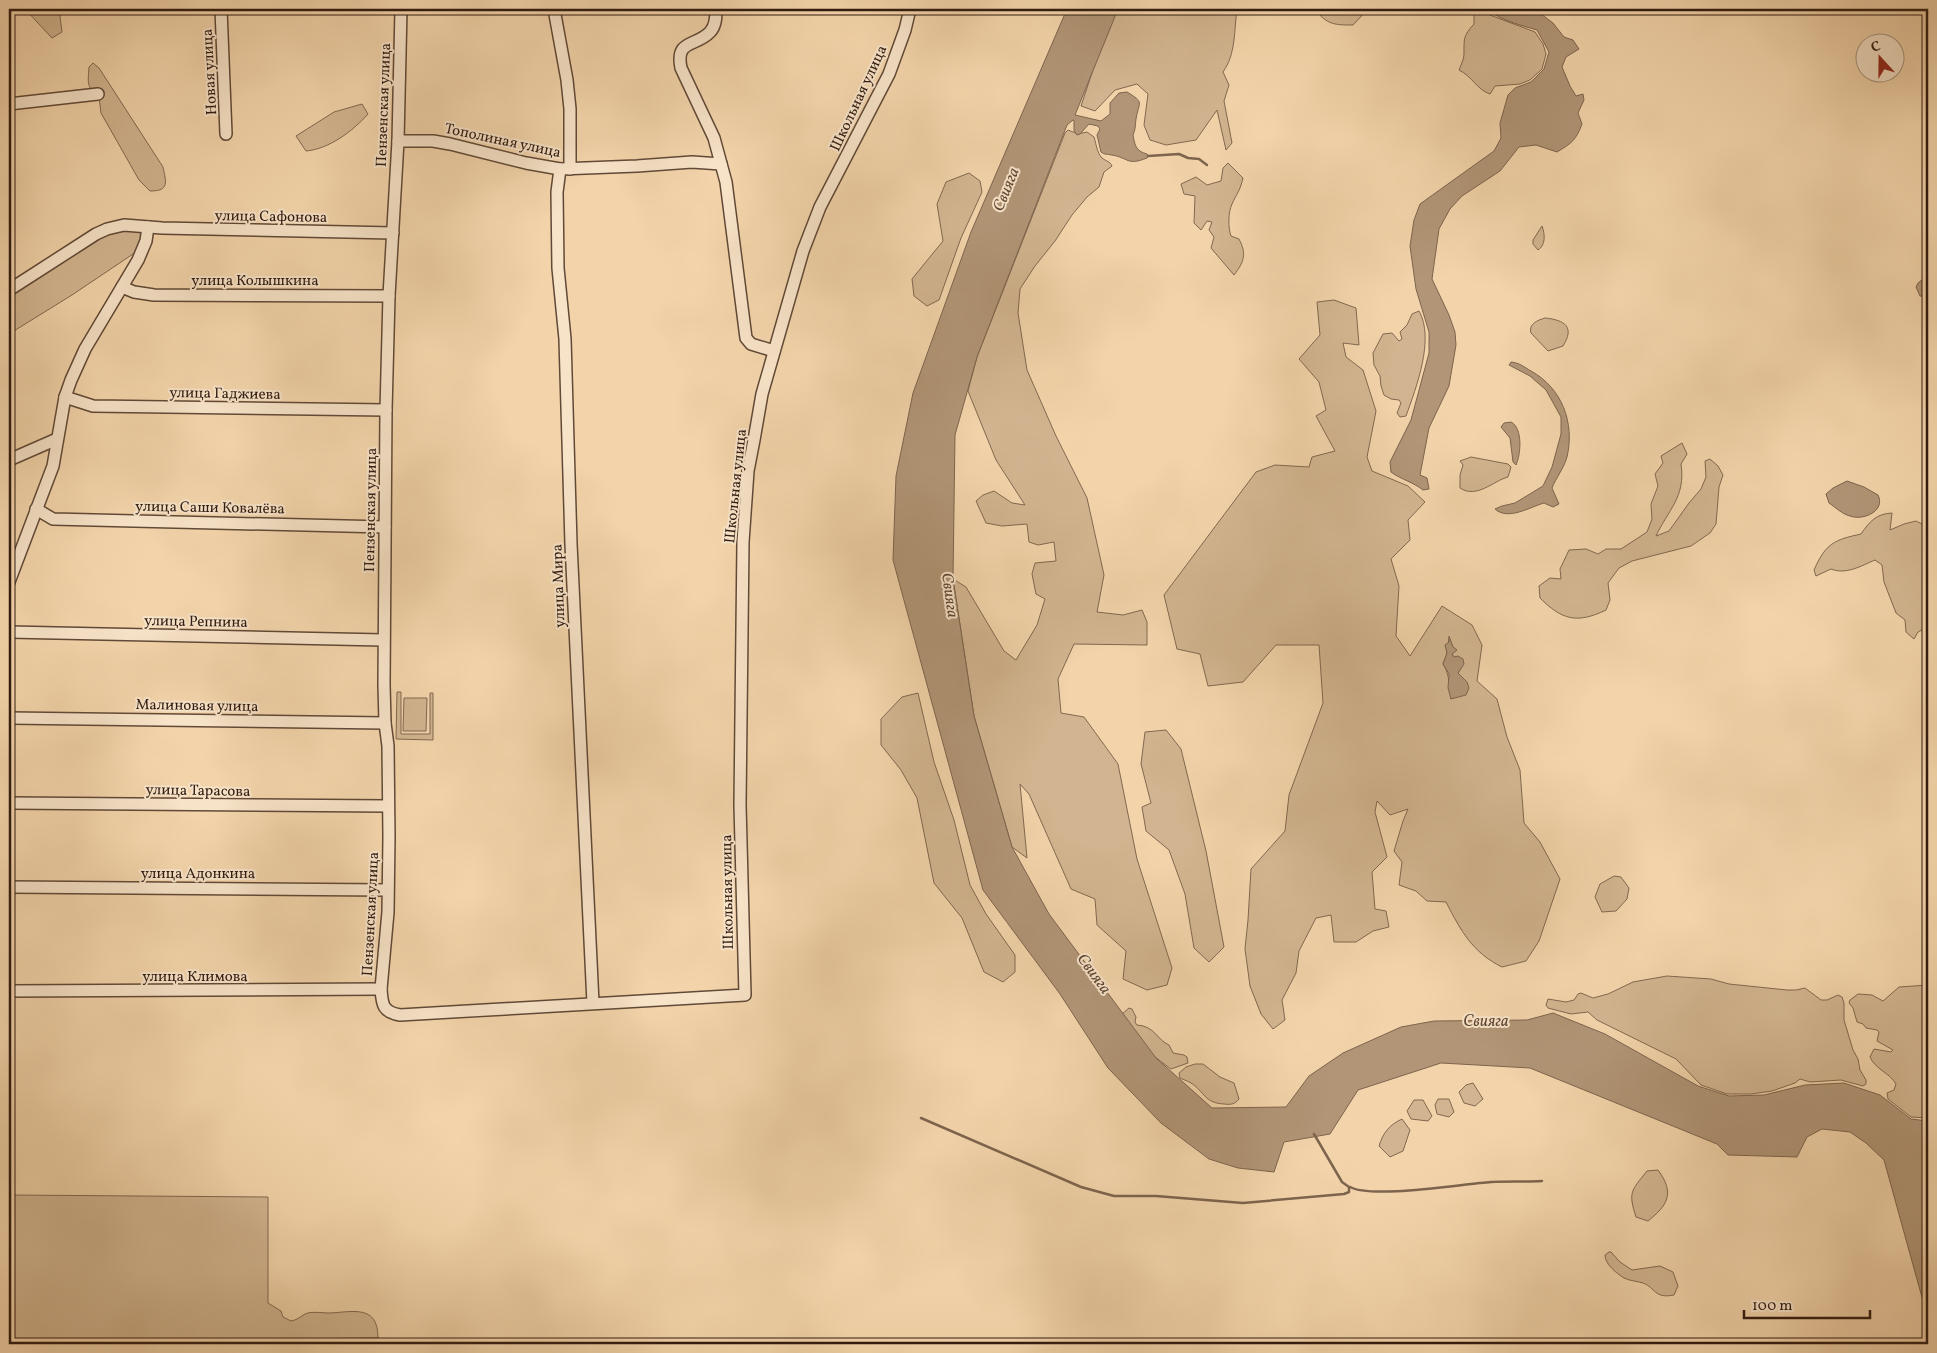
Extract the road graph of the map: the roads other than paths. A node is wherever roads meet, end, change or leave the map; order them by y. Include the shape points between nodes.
1 (221, 9) edge
2 (401, 9) edge
3 (554, 9) edge
4 (716, 9) edge
5 (910, 9) edge
6 (98, 94) dead end
7 (9, 104) edge
8 (226, 134) dead end
9 (398, 141) junction
10 (721, 164) junction
11 (565, 169) junction
12 (148, 227) junction
13 (393, 233) junction
14 (122, 287) junction
15 (9, 290) edge
16 (390, 296) junction
17 (774, 351) junction
18 (66, 398) junction
19 (386, 410) junction
20 (57, 440) junction
21 (9, 460) edge
22 (36, 509) junction
23 (385, 526) junction
24 (9, 582) edge
25 (9, 632) edge
26 (383, 640) junction
27 (9, 718) edge
28 (385, 723) junction
29 (9, 803) edge
30 (388, 806) junction
31 (9, 887) edge
32 (387, 890) junction
33 (381, 989) junction
34 (9, 991) edge
35 (593, 1003) junction

1 - 8 street, Новая улица
2 - 9 street, Пензенская улица
3 - 11 street, улица Мира via 570,109
4 - 10 street via 711,32 687,45 680,51 679,58 714,138
5 - 17 street, Школьная улица via 889,74 820,207 802,251
6 - 7 street
9 - 11 street, Тополиная улица via 433,141
9 - 13 street, Пензенская улица
10 - 11 street, Тополиная улица via 692,162
10 - 17 street via 746,338 751,344
11 - 35 street, улица Мира via 557,192 558,268 565,339
12 - 13 street, улица Сафонова
12 - 14 street via 141,254
12 - 15 street, улица Сафонова via 124,225 96,234
13 - 16 street, Пензенская улица
14 - 16 street, улица Колышкина via 154,295
14 - 18 street via 77,365
16 - 19 street, Пензенская улица
17 - 35 street, Школьная улица via 755,431 744,517 740,804 745,995
18 - 19 street, улица Гаджиева via 93,406
18 - 20 street
19 - 23 street, Пензенская улица
20 - 21 street
20 - 22 street via 52,466
22 - 23 street, улица Саши Ковалёва via 53,519
22 - 24 street
23 - 26 street, Пензенская улица
25 - 26 street, улица Репнина
26 - 28 street, Пензенская улица
27 - 28 street, Малиновая улица
28 - 30 street, Пензенская улица
29 - 30 street, улица Тарасова
30 - 32 street, Пензенская улица
31 - 32 street, улица Адонкина
32 - 33 street, Пензенская улица
33 - 34 street, улица Климова
33 - 35 street, Пензенская улица via 385,1010 400,1015

